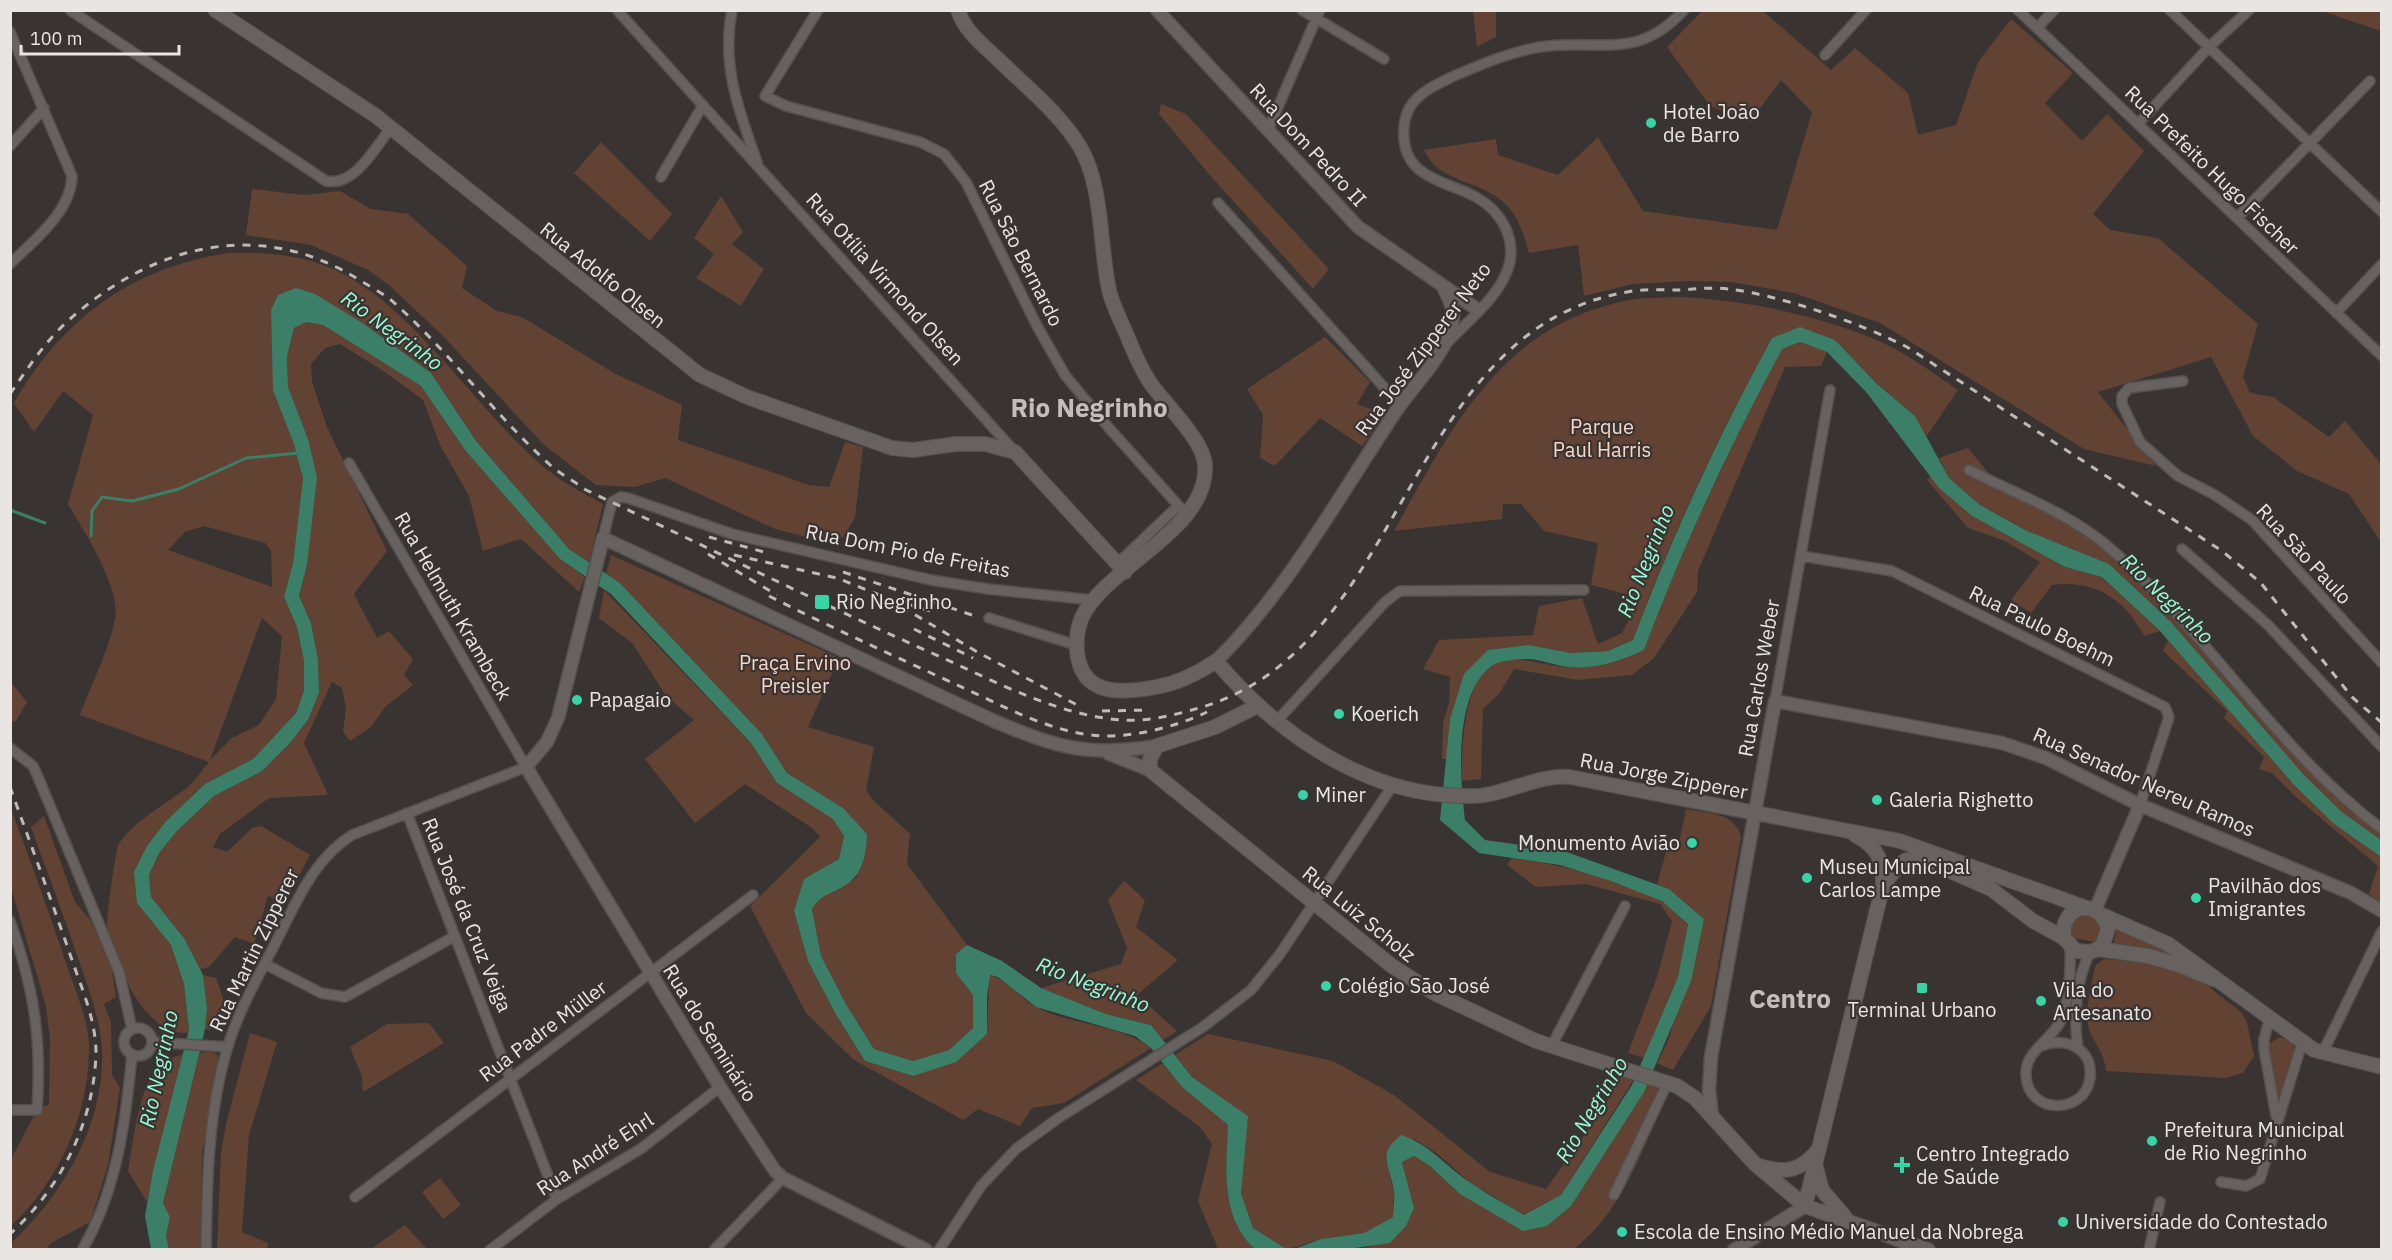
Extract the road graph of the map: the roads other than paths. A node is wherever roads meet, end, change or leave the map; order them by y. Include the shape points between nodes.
1 (70, 10) edge
2 (215, 10) edge
3 (617, 10) edge
4 (732, 10) edge
5 (818, 10) edge
6 (958, 10) edge
7 (1157, 10) edge
8 (1302, 10) edge
9 (1684, 10) edge
10 (2018, 10) edge
11 (2054, 10) edge
12 (2170, 10) edge
13 (2248, 10) edge
14 (1861, 12) edge
15 (1318, 15) edge
16 (2037, 28) junction
17 (10, 32) edge
18 (2209, 47) junction
19 (1825, 55) dead end
20 (1384, 59) dead end
21 (2370, 81) dead end
22 (703, 105) junction
23 (44, 108) junction
24 (2138, 124) junction
25 (391, 128) junction
26 (1268, 130) junction
27 (2309, 142) junction
28 (10, 146) edge
29 (759, 168) junction
30 (662, 177) dead end
31 (1218, 203) dead end
32 (2382, 212) edge
33 (2237, 218) junction
34 (10, 264) edge
35 (2382, 264) edge
36 (1444, 289) junction
37 (1478, 310) junction
38 (2337, 313) junction
39 (1443, 348) junction
40 (2382, 356) edge
41 (2183, 381) dead end
42 (1830, 390) dead end
43 (1400, 405) junction
44 (1015, 452) junction
45 (349, 463) dead end
46 (1969, 470) dead end
47 (1182, 510) junction
48 (603, 538) junction
49 (2182, 549) dead end
50 (1801, 556) junction
51 (1121, 568) junction
52 (1584, 590) dead end
53 (1093, 600) junction
54 (989, 618) dead end
55 (1076, 645) junction
56 (1216, 661) junction
57 (2382, 663) edge
58 (1775, 701) junction
59 (1257, 706) junction
60 (1277, 721) junction
61 (1157, 746) junction
62 (2382, 747) edge
63 (10, 748) edge
64 (1106, 753) junction
65 (526, 767) junction
66 (1150, 770) junction
67 (1393, 785) junction
68 (2140, 805) junction
69 (407, 813) junction
70 (1755, 813) junction
71 (2382, 829) edge
72 (1848, 832) junction
73 (1884, 885) junction
74 (753, 895) dead end
75 (1314, 903) junction
76 (1625, 906) dead end
77 (2382, 910) edge
78 (2095, 911) junction
79 (10, 921) edge
80 (2382, 931) edge
81 (455, 936) junction
82 (2067, 943) junction
83 (2094, 951) junction
84 (265, 964) junction
85 (650, 973) junction
86 (2213, 979) junction
87 (2270, 1018) junction
88 (132, 1029) junction
89 (152, 1042) junction
90 (2302, 1043) junction
91 (2041, 1046) junction
92 (228, 1047) junction
93 (1551, 1047) junction
94 (2078, 1048) junction
95 (132, 1054) junction
96 (2322, 1054) junction
97 (2382, 1067) edge
98 (512, 1078) junction
99 (1664, 1080) junction
100 (720, 1087) junction
101 (10, 1110) edge
102 (1712, 1116) junction
103 (2277, 1119) junction
104 (1820, 1148) junction
105 (1816, 1163) junction
106 (1755, 1164) junction
107 (783, 1178) junction
108 (2221, 1182) dead end
109 (1614, 1195) dead end
110 (355, 1197) dead end
111 (557, 1199) junction
112 (2160, 1202) dead end
113 (1805, 1206) junction
114 (1846, 1218) junction
115 (82, 1250) edge
116 (206, 1250) edge
117 (490, 1250) edge
118 (714, 1250) edge
119 (926, 1250) edge
120 (939, 1250) edge
121 (1734, 1250) edge
122 (1928, 1250) edge
123 (2149, 1250) edge

1 - 25 street via 321,178 337,182 354,173
2 - 25 main road, Rua Adolfo Olsen
3 - 22 street, Rua Otília Virmond Olsen
4 - 29 street via 728,46 731,84
5 - 47 street, Rua São Bernardo via 765,96 786,106 920,142 944,154 966,182 1065,375
6 - 47 main road via 968,29 1037,97 1080,148 1092,181 1115,308 1144,373 1203,454 1202,487
7 - 26 street, Rua Dom Pedro II
8 - 15 street
9 - 37 street, Rua José Zipperer Neto via 1666,29 1638,42 1543,46 1497,58 1426,90 1410,108 1403,127 1404,142 1414,165 1435,182 1472,195 1488,206 1504,222 1511,242 1511,261 1504,279
10 - 16 street, Rua Prefeito Hugo Fischer
11 - 16 street
12 - 18 street
13 - 18 street
14 - 19 street
15 - 20 street
15 - 26 street
16 - 24 street, Rua Prefeito Hugo Fischer
17 - 23 street
18 - 24 street
18 - 27 street
21 - 27 street
22 - 29 street, Rua Otília Virmond Olsen
22 - 30 street
23 - 28 street
23 - 34 street via 72,176 72,188 66,203
24 - 33 street, Rua Prefeito Hugo Fischer
25 - 44 main road, Rua Adolfo Olsen via 711,382 892,448 985,444
26 - 36 street, Rua Dom Pedro II via 1358,227
27 - 32 street
27 - 33 street
29 - 44 street, Rua Otília Virmond Olsen
31 - 43 street
33 - 38 street, Rua Prefeito Hugo Fischer
35 - 38 street
36 - 37 street, Rua Dom Pedro II
36 - 39 street via 1454,315
37 - 39 street, Rua José Zipperer Neto
38 - 40 street, Rua Prefeito Hugo Fischer
39 - 43 street, Rua José Zipperer Neto
41 - 57 street, Rua São Paulo via 2129,388 2122,396 2140,442 2178,476 2252,520
42 - 50 street, Rua Carlos Weber
43 - 56 street, Rua José Zipperer Neto via 1262,611
44 - 51 main road, Rua Otília Virmond Olsen
45 - 65 street, Rua Helmuth Krambeck
46 - 71 street via 2072,522 2106,545 2167,605 2324,781
47 - 51 main road
48 - 53 street, Rua Dom Pio de Freitas via 612,502 621,497 732,534 931,580
48 - 64 street via 1016,730 1074,749
48 - 65 street, Rua Dom Pio de Freitas via 555,725
49 - 62 street via 2268,625
50 - 58 street, Rua Carlos Weber
50 - 68 street, Rua Paulo Boehm via 1892,571 2165,707 2169,717
51 - 53 main road
52 - 60 street via 1400,591 1385,602
53 - 55 main road, Rua José Zipperer Neto via 1081,618
54 - 55 street
55 - 56 main road, Rua José Zipperer Neto via 1083,676 1096,687 1113,691 1185,680
56 - 59 main road, Rua Jorge Zipperer
58 - 68 street, Rua Senador Nereu Ramos via 2016,747
58 - 70 street, Rua Carlos Weber
59 - 60 main road, Rua Jorge Zipperer
59 - 61 main road via 1215,727
60 - 67 main road, Rua Jorge Zipperer via 1343,766
61 - 64 street
61 - 66 main road via 1150,759
63 - 88 street via 33,766 38,777 119,972
64 - 66 street
65 - 69 street, Rua Martin Zipperer
65 - 85 street, Rua do Seminário
66 - 75 main road, Rua Luiz Scholz
67 - 70 main road, Rua Jorge Zipperer via 1434,795 1474,796 1563,776
67 - 75 street
68 - 77 street, Rua Senador Nereu Ramos via 2351,893
68 - 78 street
69 - 81 street, Rua José da Cruz Veiga
69 - 84 street, Rua Martin Zipperer via 352,835 332,851 303,890
70 - 72 main road, Rua Jorge Zipperer
70 - 102 street, Rua Carlos Weber via 1711,1057
72 - 73 main road via 1870,843 1879,855
72 - 78 main road, Rua Jorge Zipperer via 1900,841
73 - 82 main road via 1906,860 1922,859 1982,884
73 - 104 main road
74 - 85 street, Rua Padre Müller
75 - 93 main road, Rua Luiz Scholz via 1420,985
75 - 120 street via 1251,990 1184,1040 1057,1119 1004,1159 981,1186
76 - 93 street
78 - 82 main road via 2070,914 2065,921
78 - 83 main road via 2108,929 2103,944
78 - 86 main road, Rua Jorge Zipperer via 2168,944
79 - 101 street via 30,984 39,1040 37,1110
80 - 96 street
81 - 84 street via 345,997 321,993
81 - 98 street, Rua José da Cruz Veiga
82 - 83 main road via 2076,951
82 - 91 street via 2071,964 2062,1016
83 - 86 main road via 2164,959
83 - 94 street via 2082,976 2075,1018
84 - 92 street, Rua Martin Zipperer
85 - 98 street, Rua Padre Müller
85 - 100 street, Rua do Seminário
86 - 87 main road
87 - 90 main road
87 - 103 street via 2264,1049
88 - 89 street via 148,1031
88 - 95 street via 124,1039
89 - 92 street
89 - 95 street via 148,1052
90 - 96 main road
90 - 103 street
91 - 94 street via 2060,1041
91 - 94 street via 2028,1060 2026,1080 2034,1097 2051,1106 2079,1099 2089,1084 2089,1064
92 - 116 street, Rua Martin Zipperer via 210,1140
93 - 99 main road, Rua Luiz Scholz
95 - 115 street via 115,1165 100,1214
96 - 97 main road
98 - 110 street, Rua Padre Müller
98 - 111 street, Rua José da Cruz Veiga
99 - 102 main road, Rua Luiz Scholz via 1686,1091
99 - 109 street
100 - 107 street, Rua do Seminário via 775,1172
100 - 111 street, Rua André Ehrl via 642,1148
102 - 106 main road, Rua Luiz Scholz
103 - 108 street via 2259,1179 2246,1186
104 - 105 main road
104 - 106 main road via 1796,1169 1775,1170
105 - 113 main road
105 - 114 main road via 1821,1190
106 - 113 main road, Rua Luiz Scholz
107 - 118 street
107 - 119 street, Rua do Seminário
111 - 117 street, Rua André Ehrl
112 - 123 street
113 - 114 main road
113 - 121 street
114 - 122 main road

